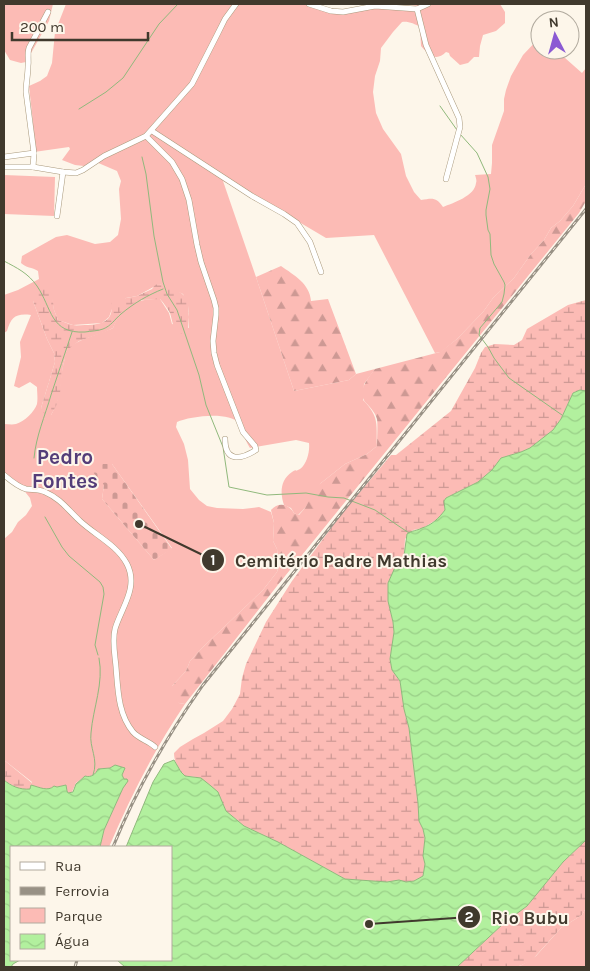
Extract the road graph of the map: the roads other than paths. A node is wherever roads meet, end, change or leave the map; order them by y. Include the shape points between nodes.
1 (236, 4) edge
2 (309, 4) edge
3 (428, 4) edge
4 (417, 9) junction
5 (48, 12) dead end
6 (152, 131) junction
7 (146, 136) junction
8 (34, 153) junction
9 (4, 157) edge
10 (4, 167) edge
11 (33, 167) junction
12 (63, 172) junction
13 (446, 179) dead end
14 (57, 216) dead end
15 (321, 272) dead end
16 (225, 439) dead end
17 (4, 475) edge
18 (156, 747) dead end

1 - 6 street via 192,84
2 - 4 street via 343,12 375,6
3 - 4 street
4 - 13 street via 426,45 459,118 460,127
5 - 8 street via 28,54 26,92
6 - 7 street
6 - 15 street via 297,223 310,242
7 - 12 street via 104,156 80,172
7 - 16 street via 175,166 190,200 197,245 216,308 216,365 243,432 256,450 234,457 226,450
8 - 9 street
8 - 11 street
10 - 11 street
11 - 12 street
12 - 14 street
17 - 18 street via 26,489 42,491 59,500 115,548 127,565 130,594 114,638 118,694 133,732

